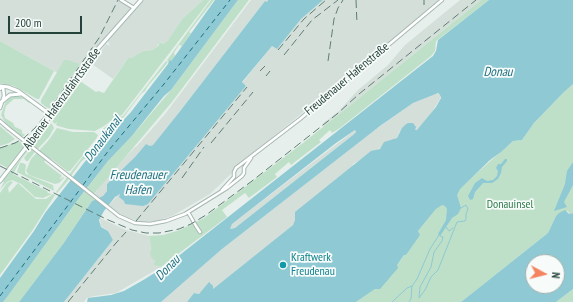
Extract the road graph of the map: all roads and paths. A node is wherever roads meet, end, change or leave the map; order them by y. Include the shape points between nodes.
1 (121, 0) edge
2 (141, 0) edge
3 (442, 0) edge
4 (134, 8) junction
5 (1, 87) edge
6 (22, 94) junction
7 (2, 102) edge
8 (0, 108) edge
9 (51, 114) junction
10 (0, 118) edge
11 (2, 122) edge
12 (252, 157) junction
13 (239, 168) junction
14 (244, 171) junction
15 (235, 175) junction
16 (239, 177) junction
17 (0, 181) edge
18 (222, 190) junction
19 (188, 212) junction
20 (200, 232) dead end

1 - 4 street
2 - 4 main road, Alberner Hafenzufahrtsstraße
3 - 12 street, Freudenauer Hafenstraße
4 - 9 main road, Alberner Hafenzufahrtsstraße via 95,52
5 - 6 main road via 14,89
5 - 7 street via 4,96
6 - 7 main road via 14,94
6 - 9 main road
7 - 8 street
9 - 17 main road, Alberner Hafenzufahrtsstraße
10 - 11 street
11 - 19 street, Freudenauer Hafenstraße, bridge via 118,216 135,223 150,224
12 - 13 street, Freudenauer Hafenstraße
12 - 14 street, Freudenauer Hafenstraße
13 - 14 street
13 - 15 street, Freudenauer Hafenstraße via 235,170
14 - 16 street, Freudenauer Hafenstraße
15 - 16 street
15 - 18 street, Freudenauer Hafenstraße
16 - 18 street, Freudenauer Hafenstraße
18 - 19 street, Freudenauer Hafenstraße
19 - 20 street

